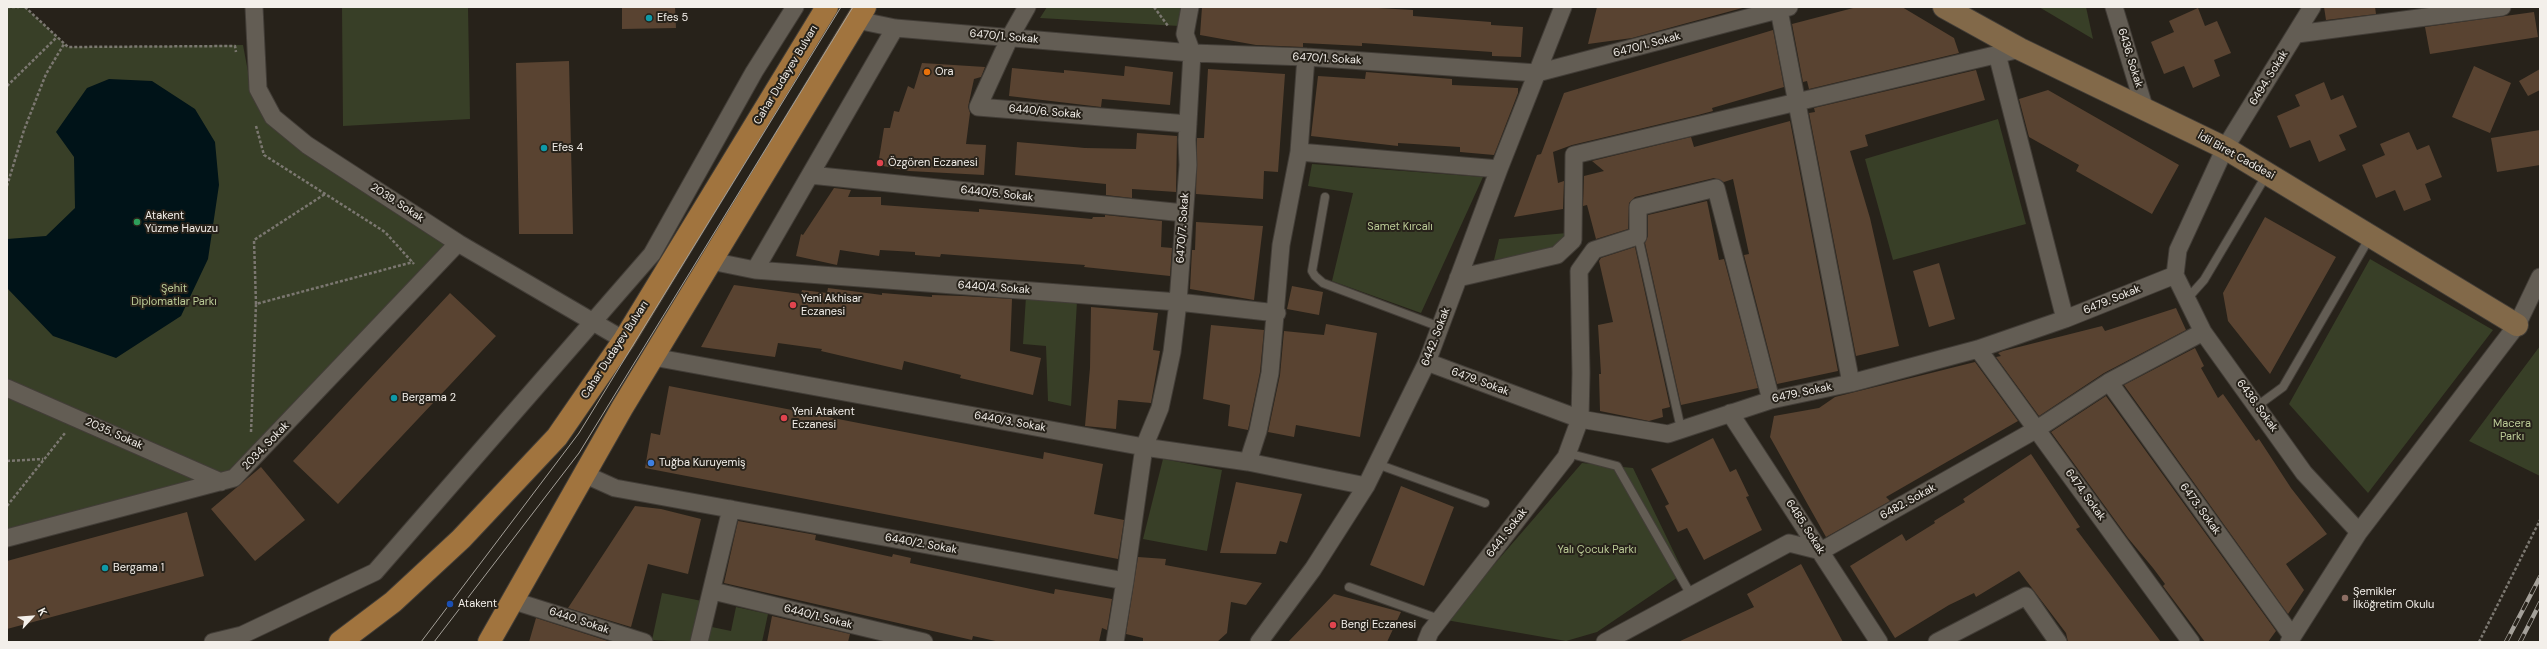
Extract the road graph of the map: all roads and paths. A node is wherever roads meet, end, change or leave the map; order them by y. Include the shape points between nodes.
1 (7, 7) edge
2 (19, 7) edge
3 (25, 7) edge
4 (254, 7) edge
5 (795, 7) edge
6 (827, 7) edge
7 (1027, 7) edge
8 (1190, 7) edge
9 (1563, 7) edge
10 (1944, 7) edge
11 (2114, 7) edge
12 (2312, 7) edge
13 (2502, 7) edge
14 (1784, 8) edge
15 (861, 13) edge
16 (895, 28) junction
17 (2297, 34) junction
18 (57, 37) junction
19 (1010, 37) junction
20 (64, 44) junction
21 (2020, 49) junction
22 (237, 54) dead end
23 (1192, 54) junction
24 (1997, 54) junction
25 (1306, 57) junction
26 (1537, 73) junction
27 (7, 86) edge
28 (1795, 102) junction
29 (2145, 110) junction
30 (254, 119) dead end
31 (1188, 124) junction
32 (2225, 148) junction
33 (1299, 152) junction
34 (1499, 169) junction
35 (2268, 173) junction
36 (810, 175) junction
37 (7, 186) edge
38 (325, 194) junction
39 (1325, 197) dead end
40 (1184, 213) junction
41 (1638, 236) junction
42 (2371, 236) junction
43 (458, 243) junction
44 (443, 259) junction
45 (711, 261) junction
46 (412, 262) junction
47 (416, 267) dead end
48 (755, 270) junction
49 (2175, 275) junction
50 (1458, 278) junction
51 (2540, 278) edge
52 (2187, 299) junction
53 (1178, 302) junction
54 (256, 304) junction
55 (1277, 313) junction
56 (2065, 319) junction
57 (591, 322) junction
58 (2517, 325) junction
59 (1440, 327) junction
60 (2203, 332) junction
61 (624, 340) junction
62 (1978, 349) junction
63 (653, 357) junction
64 (1427, 362) junction
65 (2109, 382) junction
66 (1851, 383) junction
67 (7, 388) edge
68 (1771, 400) junction
69 (2257, 406) junction
70 (1730, 413) junction
71 (77, 418) junction
72 (1580, 419) junction
73 (1681, 429) junction
74 (2037, 429) junction
75 (251, 438) dead end
76 (1144, 446) junction
77 (1567, 453) junction
78 (44, 459) junction
79 (7, 461) edge
80 (1248, 462) junction
81 (1377, 464) junction
82 (586, 475) junction
83 (221, 482) junction
84 (1366, 486) junction
85 (1485, 503) dead end
86 (7, 506) edge
87 (731, 509) junction
88 (2540, 520) edge
89 (2359, 532) junction
90 (7, 538) edge
91 (1821, 551) junction
92 (1125, 581) junction
93 (1349, 587) dead end
94 (713, 591) junction
95 (1691, 595) junction
96 (514, 601) junction
97 (1439, 619) junction
98 (2291, 639) edge
99 (1948, 640) edge
100 (213, 642) edge
101 (340, 642) edge
102 (489, 642) edge
103 (644, 642) edge
104 (700, 642) edge
105 (924, 642) edge
106 (1115, 642) edge
107 (1259, 642) edge
108 (1426, 642) edge
109 (1605, 642) edge
110 (1879, 642) edge
111 (2058, 642) edge
112 (2191, 642) edge
113 (2479, 642) edge

1 - 2 path
3 - 18 path
4 - 43 street, 2039. Sokak via 258,89 273,117 307,145
5 - 57 street via 754,72 652,254
6 - 61 main road, Cahar Dudayev Bulvarı
7 - 19 street
8 - 23 street, 6470/7. Sokak via 1185,34
9 - 26 street, 6442. Sokak
10 - 21 street, İdil Biret Caddesi
11 - 29 street, 6436. Sokak
12 - 17 street, 6494. Sokak
13 - 17 street
14 - 26 street, 6470/1. Sokak
14 - 28 street
15 - 16 street, 6470/1. Sokak
15 - 45 main road
16 - 19 street, 6470/1. Sokak
16 - 36 street
17 - 32 street, 6494. Sokak
18 - 20 path
18 - 27 path
19 - 23 street, 6470/1. Sokak
19 - 31 street, 6440/6. Sokak via 978,107
20 - 22 path via 68,47 235,46
20 - 37 path via 46,74 24,130
21 - 24 street
21 - 29 street, İdil Biret Caddesi
23 - 25 street, 6470/1. Sokak
23 - 31 street, 6470/7. Sokak
24 - 28 street
24 - 56 street
25 - 26 street, 6470/1. Sokak
25 - 33 street
26 - 34 street, 6442. Sokak
28 - 50 street via 1574,155 1573,240 1557,255
28 - 66 street
29 - 32 street, İdil Biret Caddesi
30 - 38 path via 264,155
31 - 40 street, 6470/7. Sokak
32 - 35 street, İdil Biret Caddesi
32 - 49 street via 2178,250
33 - 34 street
33 - 55 street via 1281,245
34 - 50 street, 6442. Sokak
35 - 42 street, İdil Biret Caddesi
35 - 52 lane via 2204,280
36 - 40 street, 6440/5. Sokak
36 - 48 street
38 - 46 path via 385,232
38 - 54 path via 254,240
39 - 59 lane via 1312,271 1315,276 1323,283
40 - 53 street, 6470/7. Sokak
41 - 68 street via 1638,207 1716,188
41 - 72 street, 6441. Sokak via 1594,250 1579,271
41 - 73 lane
42 - 58 street, İdil Biret Caddesi
42 - 69 lane via 2283,386
43 - 44 street, 2034. Sokak
43 - 57 street, 2039. Sokak
44 - 46 path
44 - 83 street, 2034. Sokak via 254,459 234,478
45 - 48 street, 6440/4. Sokak
45 - 63 main road
46 - 47 path
46 - 54 path
48 - 53 street, 6440/4. Sokak
49 - 52 street, 6436. Sokak
49 - 56 street, 6479. Sokak
50 - 59 street, 6442. Sokak
51 - 58 street
52 - 60 street, 6436. Sokak
53 - 55 street, 6440/4. Sokak
53 - 76 street, 6470/7. Sokak via 1172,352 1160,408
54 - 75 path
55 - 80 street via 1268,380 1258,431
56 - 62 street, 6479. Sokak
57 - 61 street, 2039. Sokak
57 - 100 street via 374,572 242,635
58 - 89 street
59 - 64 street, 6442. Sokak
60 - 65 street, 6482. Sokak
60 - 69 street, 6436. Sokak
61 - 101 main road, Cahar Dudayev Bulvarı via 552,443 450,549 393,602
62 - 66 street, 6479. Sokak
62 - 74 street, 6474. Sokak
63 - 76 street, 6440/3. Sokak
63 - 82 main road
64 - 72 street, 6479. Sokak
64 - 81 street, 6442. Sokak
65 - 74 street, 6482. Sokak
65 - 98 street, 6473. Sokak
66 - 68 street, 6479. Sokak
67 - 71 street, 2035. Sokak
68 - 70 street, 6479. Sokak
69 - 89 street, 6436. Sokak via 2304,473
70 - 73 street, 6479. Sokak
70 - 91 street, 6485. Sokak
71 - 78 path
71 - 83 street, 2035. Sokak
72 - 73 street, 6479. Sokak via 1668,434
72 - 77 street, 6441. Sokak
74 - 91 street, 6482. Sokak
74 - 112 street, 6474. Sokak
76 - 80 street, 6440/3. Sokak
76 - 92 street
77 - 95 lane via 1617,466
77 - 97 street, 6441. Sokak
78 - 79 path
78 - 86 path
80 - 84 street, 6440/3. Sokak
81 - 84 street, 6442. Sokak
81 - 85 lane
82 - 87 street, 6440/2. Sokak via 615,488
82 - 96 main road
83 - 90 street, 2034. Sokak
84 - 107 street, 6442. Sokak via 1313,568
87 - 92 street, 6440/2. Sokak
87 - 94 street
88 - 113 path
89 - 98 street
91 - 95 street via 1789,543
91 - 110 street, 6485. Sokak
92 - 106 street
93 - 97 lane
94 - 104 street
94 - 105 street, 6440/1. Sokak
95 - 109 street
96 - 102 main road
96 - 103 street, 6440. Sokak
97 - 108 street, 6441. Sokak
99 - 111 street via 2026,596

